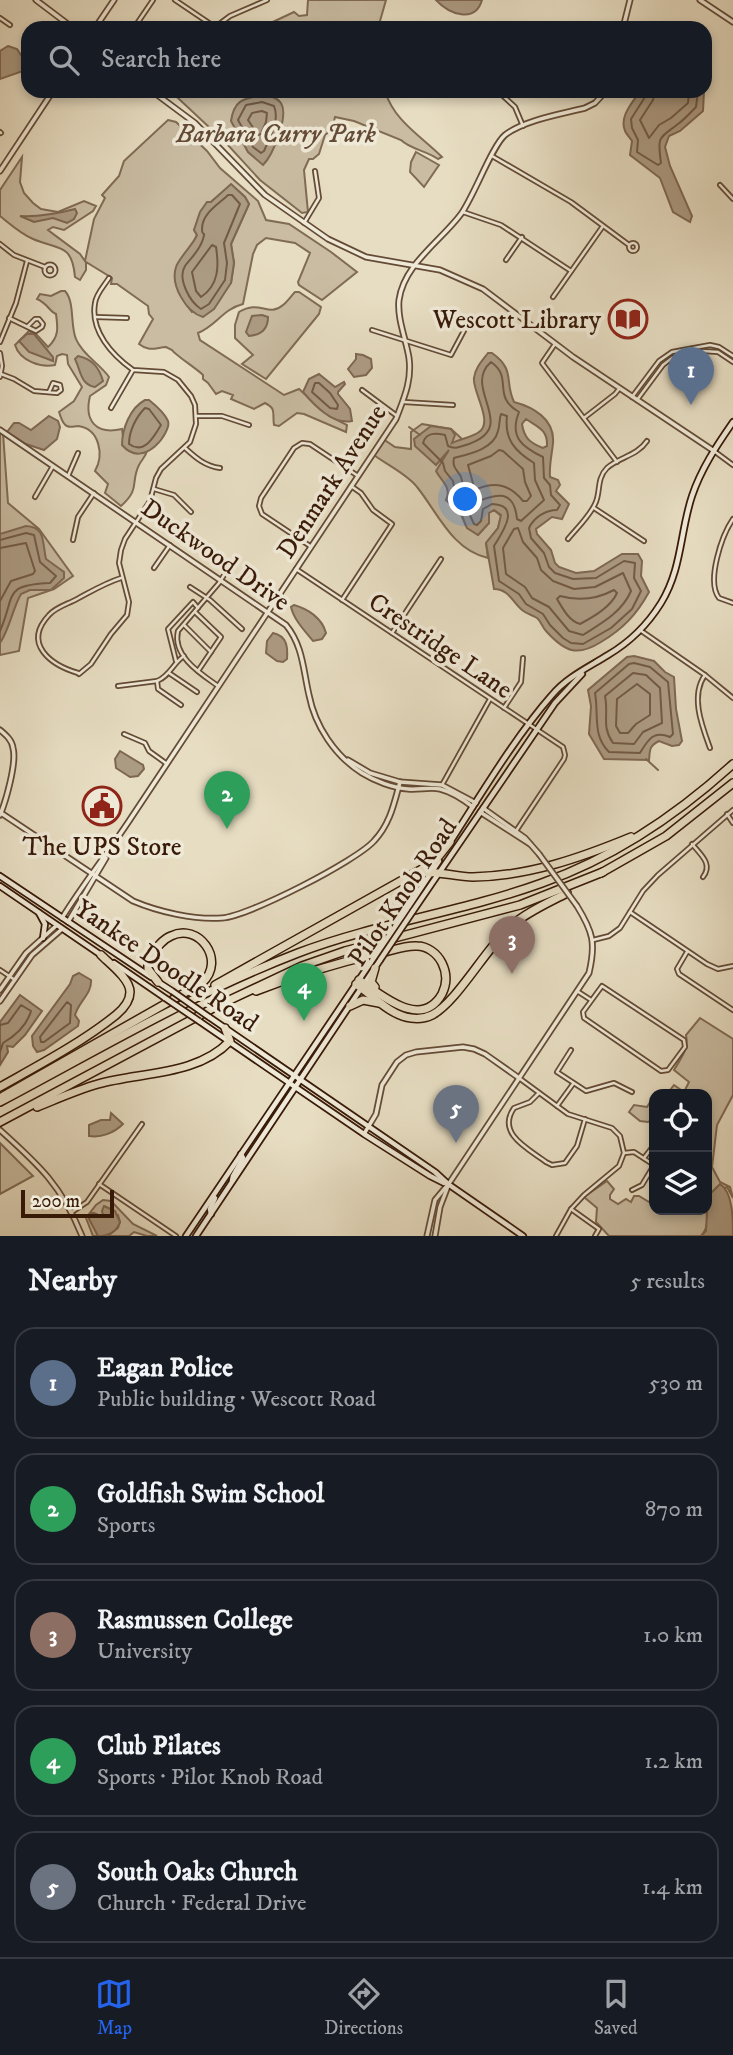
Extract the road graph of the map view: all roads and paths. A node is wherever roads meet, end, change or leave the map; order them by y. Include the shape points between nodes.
1 (36, 0) edge
2 (114, 0) edge
3 (153, 0) edge
4 (175, 0) edge
5 (267, 0) edge
6 (700, 0) edge
7 (628, 1) edge
8 (0, 18) edge
9 (64, 21) edge
10 (100, 21) edge
11 (139, 21) edge
12 (205, 21) edge
13 (224, 21) edge
14 (625, 21) edge
15 (733, 22) edge
16 (10, 25) dead end
17 (48, 98) edge
18 (161, 98) edge
19 (505, 98) edge
20 (600, 98) edge
21 (523, 125) junction
22 (492, 156) junction
23 (0, 171) edge
24 (316, 171) dead end
25 (720, 185) dead end
26 (733, 199) edge
27 (463, 212) junction
28 (304, 223) junction
29 (603, 226) junction
30 (522, 237) junction
31 (0, 244) edge
32 (629, 245) dead end
33 (506, 260) dead end
34 (27, 261) junction
35 (415, 266) junction
36 (45, 267) dead end
37 (571, 271) junction
38 (109, 278) dead end
39 (91, 296) dead end
40 (554, 297) dead end
41 (96, 299) junction
42 (96, 317) junction
43 (9, 318) junction
44 (127, 318) dead end
45 (28, 326) dead end
46 (466, 327) dead end
47 (372, 330) dead end
48 (405, 341) junction
49 (0, 342) edge
50 (555, 344) junction
51 (0, 353) edge
52 (733, 356) edge
53 (733, 362) edge
54 (132, 370) junction
55 (1, 376) edge
56 (619, 388) junction
57 (362, 390) dead end
58 (50, 392) dead end
59 (632, 397) junction
60 (637, 400) junction
61 (404, 402) junction
62 (453, 405) dead end
63 (111, 408) dead end
64 (196, 416) junction
65 (397, 416) junction
66 (584, 418) junction
67 (733, 422) edge
68 (248, 425) dead end
69 (0, 430) edge
70 (647, 441) dead end
71 (185, 448) junction
72 (713, 451) junction
73 (78, 453) dead end
74 (617, 462) junction
75 (733, 465) edge
76 (53, 466) junction
77 (220, 468) dead end
78 (68, 476) junction
79 (358, 476) junction
80 (351, 486) junction
81 (155, 489) junction
82 (94, 493) junction
83 (35, 497) dead end
84 (594, 508) junction
85 (191, 512) dead end
86 (733, 519) edge
87 (136, 522) junction
88 (568, 539) dead end
89 (73, 540) dead end
90 (644, 541) dead end
91 (170, 544) junction
92 (311, 547) junction
93 (441, 559) dead end
94 (233, 561) dead end
95 (154, 568) dead end
96 (296, 569) junction
97 (121, 578) junction
98 (221, 579) junction
99 (190, 587) dead end
100 (206, 598) junction
101 (342, 600) junction
102 (733, 604) edge
103 (198, 608) junction
104 (269, 611) junction
105 (195, 612) junction
106 (183, 624) junction
107 (243, 629) dead end
108 (640, 631) junction
109 (392, 633) junction
110 (211, 652) junction
111 (184, 656) junction
112 (523, 658) dead end
113 (176, 661) junction
114 (590, 666) junction
115 (197, 672) junction
116 (169, 673) junction
117 (79, 674) junction
118 (705, 675) junction
119 (80, 680) dead end
120 (157, 681) junction
121 (118, 686) dead end
122 (218, 686) junction
123 (197, 692) dead end
124 (490, 698) junction
125 (733, 698) edge
126 (181, 705) dead end
127 (504, 708) junction
128 (530, 725) junction
129 (0, 730) edge
130 (537, 730) junction
131 (124, 734) dead end
132 (710, 748) dead end
133 (167, 764) junction
134 (733, 764) edge
135 (733, 783) edge
136 (399, 785) junction
137 (442, 785) junction
138 (475, 805) junction
139 (482, 810) junction
140 (733, 810) edge
141 (0, 814) edge
142 (727, 814) junction
143 (733, 823) edge
144 (654, 827) junction
145 (516, 831) junction
146 (450, 842) junction
147 (530, 844) junction
148 (692, 844) junction
149 (106, 855) junction
150 (603, 872) junction
151 (90, 873) junction
152 (436, 873) junction
153 (415, 874) junction
154 (0, 876) edge
155 (95, 876) junction
156 (703, 877) dead end
157 (0, 886) edge
158 (630, 912) junction
159 (39, 913) junction
160 (62, 918) junction
161 (68, 922) junction
162 (57, 925) junction
163 (62, 929) junction
164 (43, 938) junction
165 (593, 940) junction
166 (688, 951) junction
167 (101, 955) junction
168 (373, 965) junction
169 (733, 966) edge
170 (0, 970) edge
171 (9, 976) junction
172 (15, 980) junction
173 (158, 982) junction
174 (360, 984) junction
175 (0, 990) edge
176 (577, 990) junction
177 (383, 995) junction
178 (194, 999) junction
179 (591, 1000) junction
180 (0, 1001) edge
181 (385, 1004) junction
182 (219, 1005) junction
183 (350, 1006) junction
184 (733, 1010) edge
185 (225, 1028) junction
186 (230, 1041) junction
187 (571, 1050) dead end
188 (294, 1075) junction
189 (519, 1078) junction
190 (301, 1080) junction
191 (288, 1083) junction
192 (573, 1084) junction
193 (0, 1087) edge
194 (296, 1089) junction
195 (632, 1092) dead end
196 (539, 1093) junction
197 (0, 1099) edge
198 (558, 1107) junction
199 (585, 1119) junction
200 (2, 1121) edge
201 (142, 1124) dead end
202 (369, 1127) junction
203 (0, 1130) edge
204 (364, 1134) junction
205 (649, 1152) edge
206 (624, 1153) junction
207 (241, 1154) junction
208 (644, 1158) junction
209 (649, 1161) edge
210 (231, 1169) junction
211 (649, 1174) edge
212 (232, 1182) junction
213 (99, 1184) junction
214 (448, 1184) junction
215 (632, 1190) dead end
216 (571, 1209) junction
217 (72, 1212) junction
218 (211, 1214) junction
219 (82, 1236) edge
220 (176, 1236) edge
221 (186, 1236) edge
222 (197, 1236) edge
223 (427, 1236) edge
224 (435, 1236) edge
225 (523, 1236) edge
226 (556, 1236) edge
227 (595, 1236) edge

1 - 9 street
2 - 10 street
3 - 11 street
4 - 12 street
5 - 13 street
6 - 15 street
7 - 14 street
8 - 16 street
17 - 23 street
18 - 28 street via 195,124 265,195
19 - 21 street
20 - 21 street, Denmark Avenue via 586,108
21 - 22 street, Denmark Avenue via 503,136
22 - 27 street, Denmark Avenue
22 - 29 street
24 - 28 street via 319,198
25 - 26 street
27 - 30 street
27 - 35 street, Denmark Avenue
28 - 35 street via 355,253
29 - 32 street
29 - 37 street
30 - 33 street
30 - 37 street
31 - 34 street
34 - 36 street
34 - 43 street
35 - 48 street, Denmark Avenue via 399,300
35 - 50 street via 456,276 483,289
37 - 40 street
38 - 41 street
39 - 41 street
41 - 42 street
42 - 44 street
42 - 54 street via 102,339
43 - 45 street
43 - 49 street
46 - 48 street via 451,355
47 - 48 street
48 - 61 street, Denmark Avenue via 410,373
50 - 56 street
50 - 66 street via 542,363
51 - 55 street
52 - 59 street via 710,345 672,352 659,361
53 - 60 street via 718,352 703,351 672,358
54 - 63 street
54 - 64 street via 164,372 178,380 191,396
55 - 58 street via 34,391
56 - 59 street
56 - 66 street
57 - 65 street
59 - 60 street
60 - 72 street
61 - 62 street
61 - 65 street, Denmark Avenue
64 - 68 street via 222,416
64 - 71 street via 194,434
65 - 79 street, Denmark Avenue
66 - 74 street
67 - 72 main road, Pilot Knob Road
69 - 76 street, Duckwood Drive
70 - 74 street via 642,449
71 - 77 street via 209,467
71 - 81 street via 161,469
72 - 75 street
72 - 108 main road, Pilot Knob Road via 692,496 672,581
73 - 78 street
74 - 84 street via 601,475
76 - 78 street, Duckwood Drive
76 - 83 street
78 - 82 street, Duckwood Drive
79 - 80 street, Denmark Avenue
79 - 92 street via 310,444 294,447 259,502 262,514
80 - 92 street, Denmark Avenue
80 - 101 street via 392,524
81 - 85 street via 174,495
81 - 87 street
82 - 87 street, Duckwood Drive
82 - 89 street via 78,517
84 - 88 street
84 - 90 street
86 - 102 street via 722,539 713,586 719,598
87 - 91 street, Duckwood Drive
87 - 97 street via 121,550
91 - 95 street
91 - 98 street, Duckwood Drive
92 - 96 street, Denmark Avenue
93 - 109 street
94 - 98 street
96 - 101 street, Crestridge Lane
96 - 104 street, Denmark Avenue
97 - 117 street via 129,602 127,615
97 - 117 street via 55,610 43,623 39,640 44,655
98 - 100 street
98 - 104 street, Duckwood Drive
99 - 100 street
100 - 103 street
100 - 107 street
101 - 109 street, Crestridge Lane
103 - 105 street
103 - 113 street via 193,602 168,629
104 - 122 street, Denmark Avenue
104 - 136 street, Duckwood Drive via 298,643 312,710 329,742 364,775
105 - 106 street
105 - 110 street via 221,637
106 - 110 street
106 - 111 street via 176,638
108 - 114 main road, Pilot Knob Road
108 - 118 street
109 - 124 street, Crestridge Lane
110 - 115 street
111 - 113 street
111 - 115 street
112 - 127 street via 521,682
113 - 116 street
114 - 128 main road, Pilot Knob Road via 552,694
114 - 130 main road, Pilot Knob Road
115 - 122 street
116 - 120 street
116 - 123 street
117 - 119 street
118 - 125 street
118 - 132 street via 699,685 699,705
120 - 121 street
120 - 126 street via 158,689
122 - 133 street, Denmark Avenue
124 - 127 street, Crestridge Lane
124 - 137 street
127 - 128 street, Crestridge Lane
128 - 130 street, Crestridge Lane
128 - 138 main road, Pilot Knob Road
129 - 141 street via 13,745 14,754
130 - 139 main road, Pilot Knob Road
130 - 145 street, Crestridge Lane via 565,751 564,759
131 - 133 street via 145,743
133 - 149 street, Denmark Avenue
134 - 144 highway
135 - 150 highway via 666,836
136 - 137 street, Duckwood Drive
136 - 138 street, Duckwood Drive via 440,789
136 - 155 street via 384,828 366,849 237,916 209,918 151,909
137 - 138 street, Duckwood Drive
138 - 139 main road, Duckwood Drive
138 - 146 main road, Pilot Knob Road
139 - 145 street, Duckwood Drive
139 - 147 street, Duckwood Drive
139 - 152 main road, Pilot Knob Road
140 - 142 street
141 - 151 street
142 - 143 street
142 - 148 street
144 - 152 highway via 583,857 533,870 470,877
144 - 178 highway via 602,857 542,883 344,937
145 - 147 street, Duckwood Drive
146 - 152 main road, Pilot Knob Road
146 - 153 highway via 435,861
147 - 165 street, Duckwood Drive, bridge via 577,906
148 - 156 street via 708,866
148 - 158 street via 643,891
149 - 151 street, Denmark Avenue
149 - 155 street, Denmark Avenue
150 - 181 highway via 513,925 432,1015 411,1018
150 - 182 highway via 520,905 345,951
151 - 155 street
151 - 160 street, Denmark Avenue
152 - 153 highway
152 - 168 main road, Pilot Knob Road, bridge via 407,909
152 - 168 main road, Pilot Knob Road, bridge
153 - 178 highway
154 - 160 main road, Yankee Doodle Road
155 - 161 street, Denmark Avenue
157 - 159 main road, Yankee Doodle Road
158 - 165 street via 614,933
158 - 166 street
159 - 162 main road, Yankee Doodle Road
159 - 164 main road via 45,924
160 - 161 main road, Yankee Doodle Road
160 - 162 main road, Denmark Avenue
161 - 163 main road, Denmark Avenue
161 - 173 main road, Yankee Doodle Road
162 - 163 main road, Yankee Doodle Road
162 - 164 street, Denmark Avenue
163 - 167 main road, Yankee Doodle Road
163 - 172 street, Denmark Avenue via 32,955
164 - 171 street, Denmark Avenue
165 - 176 street via 589,973
166 - 169 street via 718,969
166 - 184 street via 677,969 679,974
167 - 186 main road, Yankee Doodle Road, bridge
167 - 193 highway via 129,984 131,995 126,1005
168 - 174 main road, Pilot Knob Road
168 - 177 highway via 371,982
170 - 171 street
171 - 172 street
171 - 175 street, Denmark Avenue
172 - 180 street, Denmark Avenue
173 - 185 main road, Yankee Doodle Road, bridge
173 - 197 highway via 148,969 148,960 171,935 193,936 210,950 211,971 202,983
174 - 177 highway
174 - 181 highway
174 - 183 main road, Pilot Knob Road
174 - 188 main road, Pilot Knob Road
176 - 179 street
176 - 189 street
177 - 182 highway via 408,1010 426,1008 441,996 445,985 442,961 434,952 415,945 306,972
178 - 197 highway
179 - 179 street via 584,1018 661,1071 668,1070 685,1046 684,1040 606,986 599,987
181 - 183 highway via 363,1000
182 - 200 highway
183 - 190 main road, Pilot Knob Road
185 - 186 highway
185 - 188 main road, Yankee Doodle Road
186 - 191 main road, Yankee Doodle Road
186 - 200 highway via 187,1066 97,1084
187 - 192 street via 557,1072
188 - 190 main road, Yankee Doodle Road
188 - 191 main road, Pilot Knob Road
189 - 196 street
189 - 202 street via 474,1049 406,1055 382,1085
189 - 214 street
190 - 194 main road, Pilot Knob Road
190 - 202 main road, Yankee Doodle Road
191 - 194 main road, Yankee Doodle Road
191 - 207 main road, Pilot Knob Road
192 - 195 street via 586,1091 614,1083
192 - 198 street
194 - 204 main road, Yankee Doodle Road
194 - 212 main road, Pilot Knob Road
196 - 198 street
196 - 199 street via 514,1108 509,1128 520,1144 547,1162 565,1163 577,1146
198 - 199 street
199 - 206 street via 612,1128 620,1136
201 - 213 street
202 - 204 street
202 - 214 main road, Yankee Doodle Road
203 - 217 street via 50,1177
204 - 214 main road, Yankee Doodle Road
205 - 208 street
206 - 208 street
206 - 216 street via 619,1166
207 - 210 main road, Pilot Knob Road
207 - 212 main road, Pilot Knob Road
208 - 209 street
210 - 218 main road, Pilot Knob Road via 210,1207
210 - 221 main road, Pilot Knob Road
211 - 215 street
212 - 218 main road, Pilot Knob Road
213 - 217 street via 83,1206
213 - 220 street
214 - 223 street via 435,1200
214 - 224 street
214 - 225 main road, Yankee Doodle Road
216 - 226 street
216 - 227 street via 598,1229
217 - 219 street
218 - 222 main road, Pilot Knob Road

